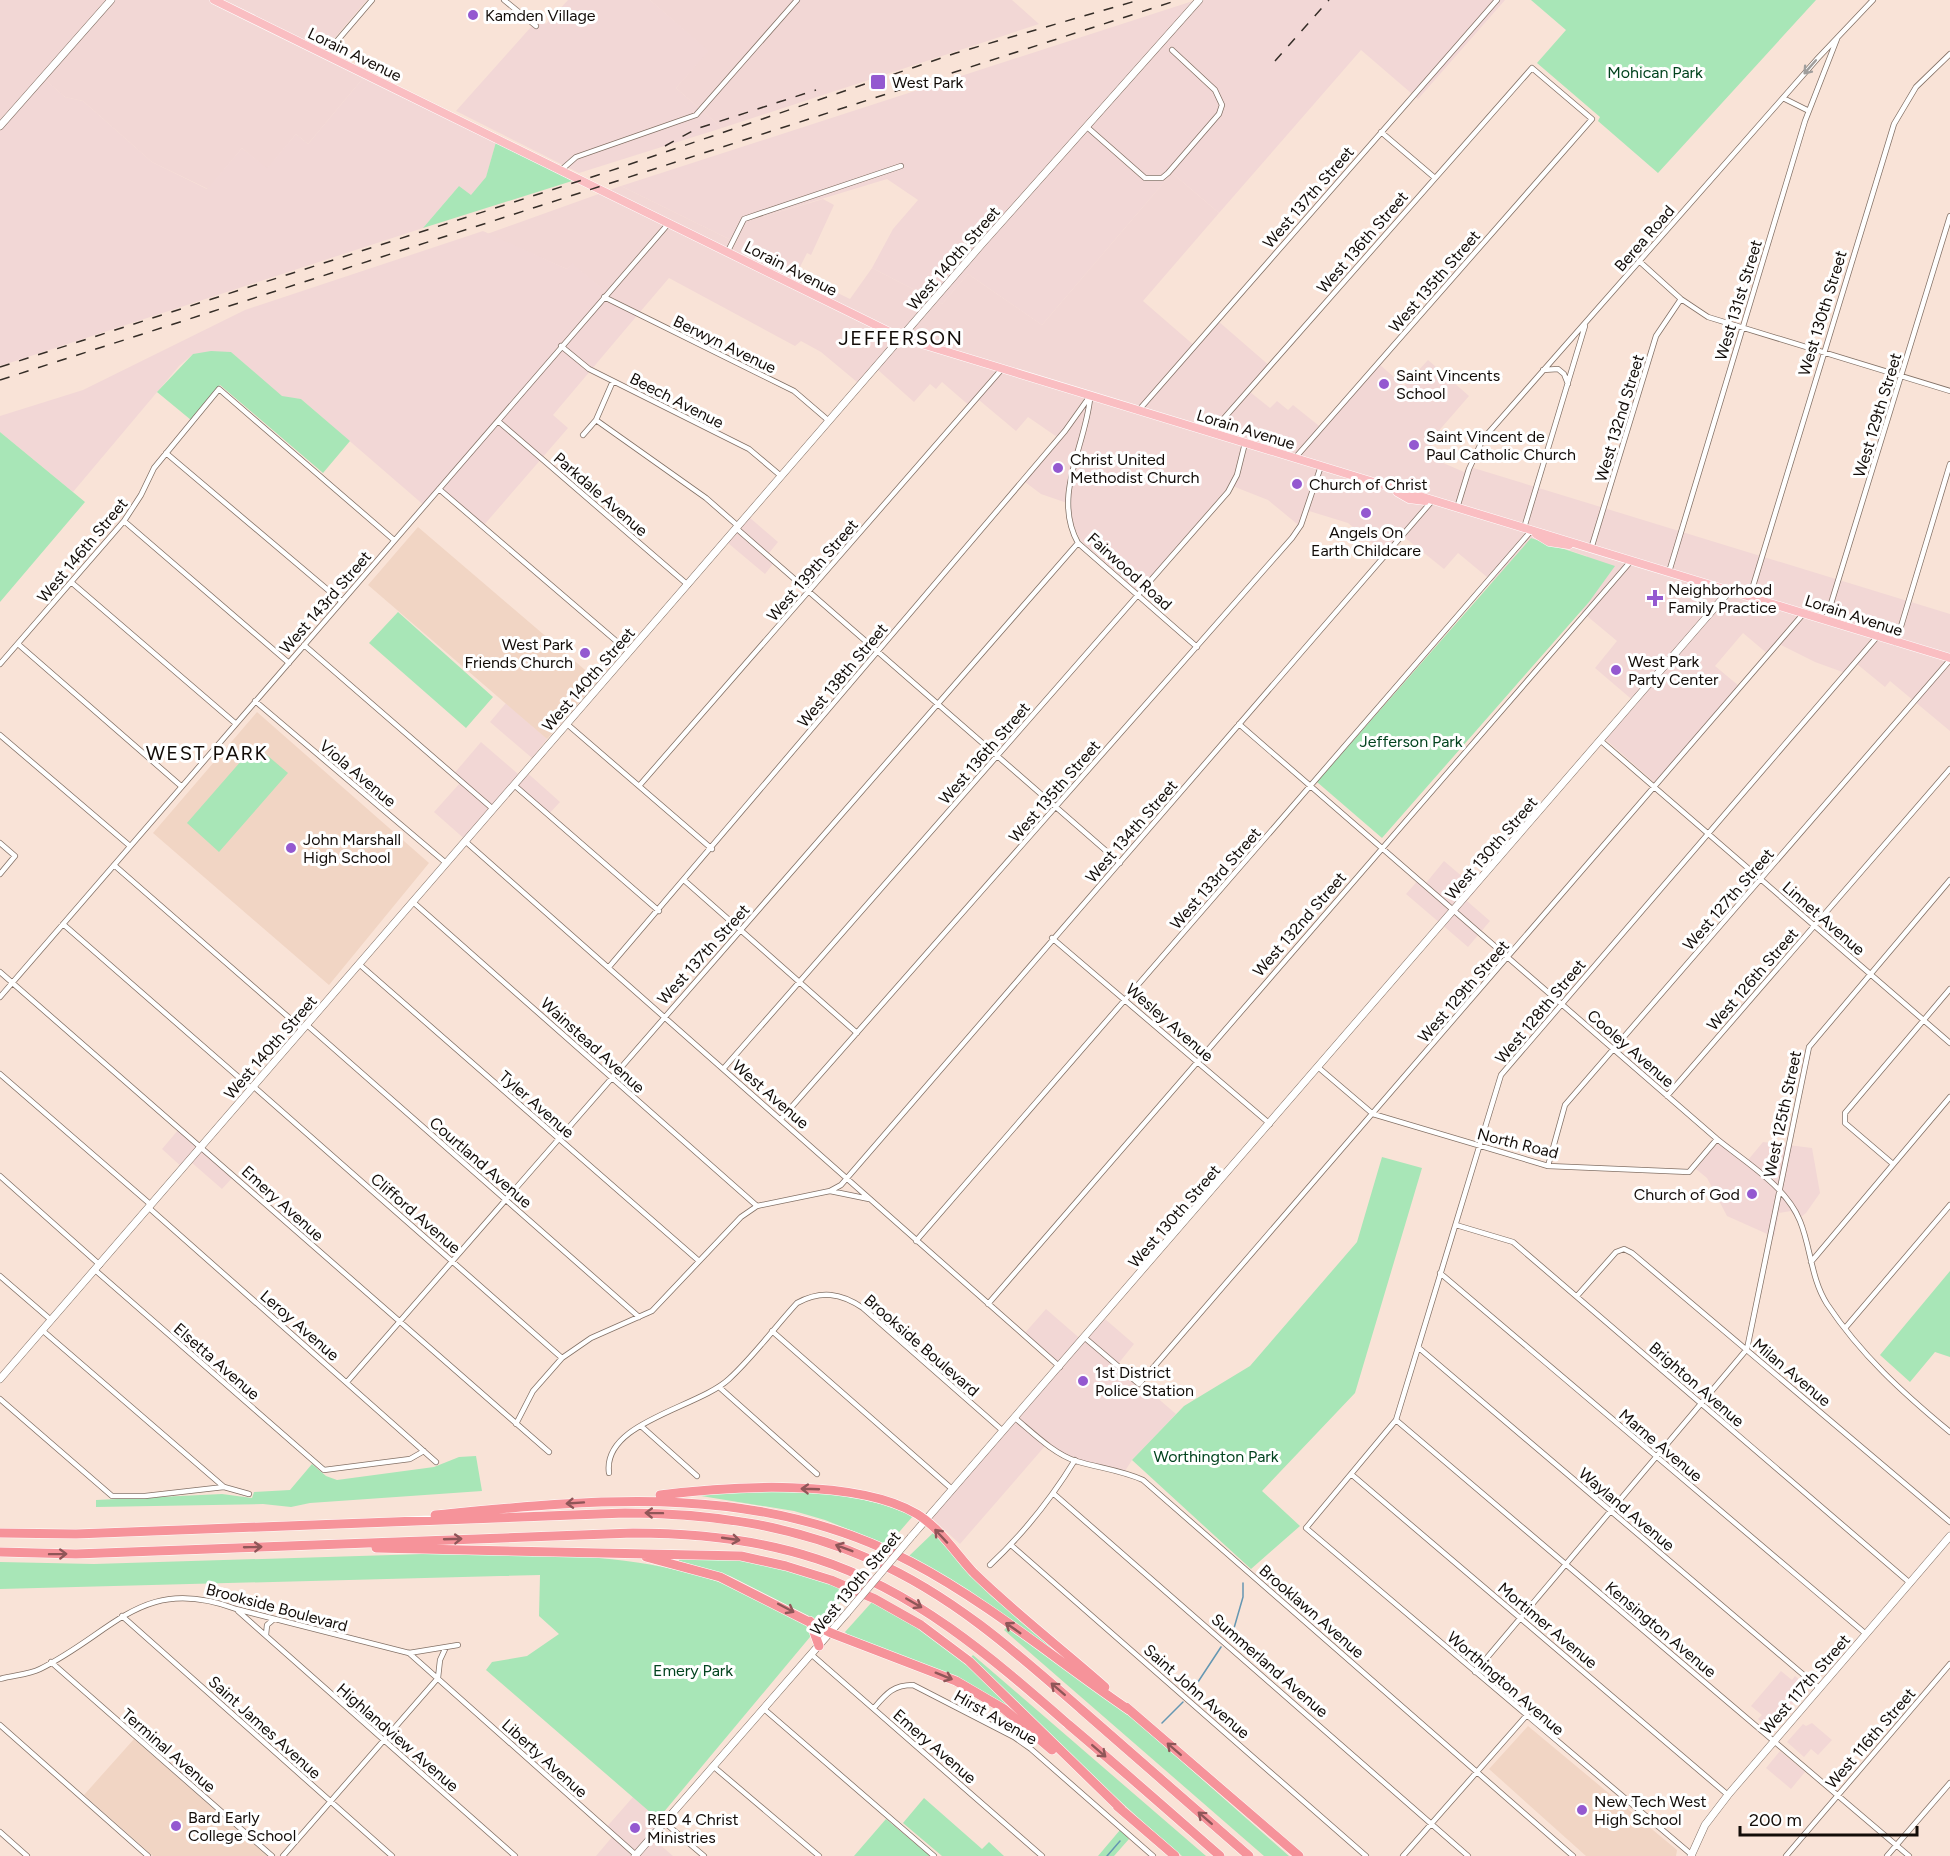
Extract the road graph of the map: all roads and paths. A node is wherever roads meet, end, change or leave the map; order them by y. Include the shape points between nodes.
1 (111, 0) edge
2 (214, 0) edge
3 (372, 0) edge
4 (504, 0) edge
5 (797, 0) edge
6 (1199, 0) edge
7 (1497, 0) edge
8 (1873, 0) edge
9 (224, 2) edge
10 (536, 26) dead end
11 (1838, 37) junction
12 (1172, 50) dead end
13 (1950, 54) edge
14 (325, 55) junction
15 (1532, 68) joint
16 (1783, 98) junction
17 (1809, 111) junction
18 (0, 126) edge
19 (1087, 127) junction
20 (1381, 132) junction
21 (901, 166) dead end
22 (560, 171) junction
23 (1435, 178) junction
24 (1950, 216) edge
25 (669, 223) junction
26 (728, 251) junction
27 (1639, 261) junction
28 (604, 297) junction
29 (1681, 299) junction
30 (1586, 324) junction
31 (1742, 328) junction
32 (902, 338) junction
33 (561, 346) junction
34 (1823, 354) junction
35 (1002, 369) junction
36 (1543, 370) junction
37 (1901, 377) junction
38 (613, 381) junction
39 (1568, 384) junction
40 (1950, 392) edge
41 (1090, 396) junction
42 (1138, 411) junction
43 (596, 420) junction
44 (498, 421) junction
45 (829, 421) junction
46 (1210, 433) junction
47 (583, 435) dead end
48 (1245, 443) junction
49 (166, 453) junction
50 (1295, 458) junction
51 (1950, 464) edge
52 (1321, 466) junction
53 (781, 476) junction
54 (439, 489) junction
55 (1432, 501) junction
56 (1457, 508) junction
57 (124, 521) junction
58 (737, 527) junction
59 (1527, 530) junction
60 (394, 540) junction
61 (1078, 543) junction
62 (1591, 550) junction
63 (1630, 561) junction
64 (1669, 573) junction
65 (71, 582) junction
66 (688, 585) junction
67 (1730, 590) junction
68 (809, 591) junction
69 (1138, 594) junction
70 (1750, 596) junction
71 (341, 601) junction
72 (1804, 613) junction
73 (1826, 620) junction
74 (1877, 637) junction
75 (1896, 643) junction
76 (18, 644) junction
77 (304, 645) junction
78 (1197, 647) junction
79 (879, 651) junction
80 (629, 652) junction
81 (1950, 659) edge
82 (289, 663) junction
83 (0, 664) edge
84 (255, 701) junction
85 (939, 704) junction
86 (235, 723) junction
87 (567, 724) junction
88 (1239, 724) junction
89 (0, 735) edge
90 (1601, 741) junction
91 (998, 755) junction
92 (1950, 769) edge
93 (514, 785) junction
94 (1311, 785) junction
95 (181, 786) junction
96 (639, 786) junction
97 (1655, 788) junction
98 (1057, 806) junction
99 (493, 809) junction
100 (1708, 834) junction
101 (465, 841) junction
102 (0, 843) edge
103 (130, 846) junction
104 (1381, 847) junction
105 (712, 849) junction
106 (446, 863) junction
107 (1120, 863) junction
108 (114, 865) junction
109 (0, 874) edge
110 (1760, 879) junction
111 (1950, 880) edge
112 (685, 881) junction
113 (413, 902) junction
114 (659, 911) junction
115 (1454, 912) junction
116 (63, 924) junction
117 (1814, 926) junction
118 (740, 930) junction
119 (1052, 938) junction
120 (1508, 957) junction
121 (359, 964) junction
122 (609, 968) junction
123 (0, 972) edge
124 (1870, 974) junction
125 (12, 982) junction
126 (799, 982) junction
127 (1950, 989) edge
128 (0, 997) edge
129 (1126, 999) junction
130 (1561, 1004) junction
131 (664, 1016) junction
132 (1924, 1020) junction
133 (305, 1027) junction
134 (857, 1033) junction
135 (1950, 1043) edge
136 (1614, 1050) junction
137 (1196, 1060) junction
138 (724, 1068) junction
139 (1319, 1068) junction
140 (0, 1074) edge
141 (612, 1078) junction
142 (252, 1087) junction
143 (1667, 1096) junction
144 (1950, 1097) edge
145 (1373, 1114) junction
146 (781, 1119) junction
147 (1270, 1124) junction
148 (558, 1138) junction
149 (1717, 1139) junction
150 (201, 1146) junction
151 (1479, 1146) junction
152 (1893, 1164) junction
153 (1548, 1166) junction
154 (0, 1176) edge
155 (847, 1177) junction
156 (1778, 1189) junction
157 (830, 1191) junction
158 (506, 1199) junction
159 (872, 1200) junction
160 (149, 1205) junction
161 (1950, 1205) edge
162 (757, 1206) junction
163 (1456, 1225) junction
164 (916, 1241) junction
165 (453, 1261) junction
166 (699, 1262) junction
167 (1811, 1262) junction
168 (97, 1268) junction
169 (1440, 1273) junction
170 (0, 1276) edge
171 (1577, 1296) junction
172 (988, 1304) junction
173 (639, 1317) junction
174 (51, 1320) junction
175 (399, 1322) junction
176 (1846, 1327) junction
177 (42, 1330) junction
178 (772, 1331) junction
179 (1085, 1338) junction
180 (1419, 1348) junction
181 (1747, 1349) junction
182 (562, 1358) junction
183 (1060, 1367) junction
184 (0, 1378) edge
185 (347, 1382) junction
186 (719, 1387) junction
187 (0, 1399) edge
188 (1702, 1404) junction
189 (1015, 1418) junction
190 (1396, 1420) junction
191 (516, 1424) junction
192 (641, 1426) junction
193 (1003, 1431) junction
194 (1950, 1432) edge
195 (424, 1451) junction
196 (549, 1452) dead end
197 (1656, 1457) junction
198 (1075, 1460) junction
199 (436, 1462) dead end
200 (609, 1473) dead end
201 (817, 1474) dead end
202 (1351, 1474) junction
203 (697, 1476) dead end
204 (224, 1487) junction
205 (952, 1489) junction
206 (249, 1494) dead end
207 (1054, 1494) junction
208 (624, 1500) junction
209 (1611, 1511) junction
210 (926, 1521) junction
211 (1950, 1522) edge
212 (339, 1524) junction
213 (1306, 1528) joint
214 (0, 1533) edge
215 (1950, 1536) edge
216 (310, 1545) junction
217 (1011, 1545) junction
218 (0, 1552) edge
219 (623, 1553) junction
220 (1566, 1564) junction
221 (990, 1565) dead end
222 (1910, 1583) junction
223 (236, 1609) junction
224 (122, 1616) junction
225 (1521, 1617) junction
226 (274, 1619) junction
227 (810, 1621) junction
228 (831, 1633) junction
229 (1866, 1634) junction
230 (266, 1635) junction
231 (458, 1645) dead end
232 (446, 1647) junction
233 (819, 1647) junction
234 (409, 1653) junction
235 (812, 1654) junction
236 (51, 1662) junction
237 (1950, 1664) edge
238 (1475, 1672) junction
239 (0, 1678) edge
240 (438, 1678) junction
241 (1819, 1688) junction
242 (874, 1708) junction
243 (764, 1709) junction
244 (1130, 1710) junction
245 (1526, 1716) junction
246 (0, 1725) edge
247 (383, 1740) junction
248 (1774, 1741) junction
249 (714, 1767) junction
250 (1477, 1772) junction
251 (1950, 1783) edge
252 (1838, 1794) junction
253 (1728, 1795) junction
254 (330, 1801) junction
255 (1122, 1810) junction
256 (664, 1822) junction
257 (1431, 1824) junction
258 (1266, 1828) junction
259 (0, 1832) edge
260 (1898, 1844) junction
261 (27, 1856) edge
262 (148, 1856) edge
263 (272, 1856) edge
264 (283, 1856) edge
265 (392, 1856) edge
266 (515, 1856) edge
267 (635, 1856) edge
268 (704, 1856) edge
269 (819, 1856) edge
270 (934, 1856) edge
271 (1042, 1856) edge
272 (1153, 1856) edge
273 (1175, 1856) edge
274 (1220, 1856) edge
275 (1249, 1856) edge
276 (1293, 1856) edge
277 (1299, 1856) edge
278 (1366, 1856) edge
279 (1402, 1856) edge
280 (1468, 1856) edge
281 (1573, 1856) edge
282 (1691, 1856) edge
283 (1786, 1856) edge
284 (1887, 1856) edge
285 (1909, 1856) edge

1 - 18 main road
2 - 9 main road, Lorain Avenue
3 - 14 street
4 - 10 street
5 - 22 street via 696,115 576,157
6 - 19 main road, West 140th Street
7 - 20 street, West 137th Street
8 - 11 street, Berea Road
9 - 14 main road, Lorain Avenue
11 -> 16 street, Berea Road
11 - 17 street, West 131st Street
12 - 19 street via 1215,90 1222,105 1219,114 1168,173 1162,178 1145,178
13 - 34 street, West 130th Street via 1916,87 1894,124
14 - 22 main road, Lorain Avenue
15 - 23 street, West 136th Street
15 - 50 street, West 135th Street via 1592,119
16 - 17 street
16 - 27 street, Berea Road
17 - 31 street, West 131st Street
19 - 32 main road, West 140th Street
20 - 23 street
20 - 42 street, West 137th Street
21 - 26 street via 744,219
22 - 25 main road, Lorain Avenue
23 - 46 street, West 136th Street
24 - 37 street, West 129th Street
25 - 26 main road, Lorain Avenue
25 - 28 street, West 143rd Street
26 - 32 main road, Lorain Avenue
27 - 29 street
27 - 30 street, Berea Road
28 - 33 street, West 143rd Street
28 - 45 street, Berwyn Avenue via 794,392
29 - 31 street via 1708,316
29 - 62 street, West 132nd Street via 1656,336
30 - 36 street, Berea Road
30 - 39 street, West 133rd Street
31 - 34 street
31 - 64 street, West 131st Street
32 - 35 main road, Lorain Avenue
32 - 45 main road, West 140th Street
33 - 38 street, Beech Avenue
33 - 44 street, West 143rd Street
34 - 37 street
34 - 70 street, West 130th Street
35 - 41 main road, Lorain Avenue
35 - 68 street, West 139th Street
36 - 39 street via 1558,369
36 - 56 street, Berea Road via 1476,450
37 - 40 street
37 - 73 street, West 129th Street
38 - 43 street
38 - 53 street, Beech Avenue via 749,449
39 - 59 street, West 133rd Street
41 - 42 main road, Lorain Avenue
41 - 61 street, Fairwood Road via 1068,495 1067,517
41 - 79 street, West 138th Street via 1065,431
42 - 46 main road, Lorain Avenue
43 - 47 street
43 - 58 street via 706,498
44 - 54 street, West 143rd Street
44 - 66 street, Parkdale Avenue
45 - 53 main road, West 140th Street
46 - 48 main road, Lorain Avenue
48 - 50 main road, Lorain Avenue
48 - 69 street, West 136th Street via 1228,492
49 - 57 street, West 146th Street
49 - 60 street, West 146th Street via 219,389
49 - 71 street
50 - 52 main road, Lorain Avenue
51 - 75 street
52 - 55 main road, Lorain Avenue
52 - 78 street, West 135th Street via 1301,525
53 - 58 main road, West 140th Street
54 - 60 street, West 143rd Street
54 - 80 street
55 - 56 main road, Lorain Avenue
55 - 88 street, West 134th Street
56 - 59 main road, Lorain Avenue
57 - 65 street, West 146th Street
57 - 82 street
58 - 66 main road, West 140th Street
58 - 68 street
59 - 62 main road, Lorain Avenue
59 - 94 street, West 133rd Street
60 - 71 street, West 143rd Street
61 - 69 street, Fairwood Road
61 - 85 street, West 137th Street
62 - 63 main road, Lorain Avenue
63 - 64 main road, Lorain Avenue
63 - 104 street, West 132nd Street
64 - 67 main road, Lorain Avenue
65 - 76 street, West 146th Street
65 - 86 street
66 - 80 main road, West 140th Street
67 - 70 main road, Lorain Avenue
67 - 90 main road, West 130th Street
68 - 79 street
68 - 96 street, West 139th Street
69 - 78 street, Fairwood Road
69 - 91 street, West 136th Street
70 - 72 main road, Lorain Avenue
71 - 77 street, West 143rd Street
72 - 73 main road, Lorain Avenue
72 - 97 street, West 129th Street
73 - 74 main road, Lorain Avenue
74 - 75 main road, Lorain Avenue
74 - 100 street, West 128th Street
75 - 81 main road, Lorain Avenue
76 - 83 street, West 146th Street
76 - 95 street
77 - 82 street, West 143rd Street
77 - 99 street
78 - 98 street, West 135th Street
79 - 85 street
79 - 105 street, West 138th Street
80 - 87 main road, West 140th Street
81 - 110 street, West 127th Street
82 - 84 street, West 143rd Street
84 - 86 street, West 143rd Street
84 - 106 street, Viola Avenue
85 - 91 street
85 - 118 street, West 137th Street
86 - 95 street, West 143rd Street
87 - 93 main road, West 140th Street
87 - 96 street
88 - 94 street, Cooley Avenue
88 - 107 street, West 134th Street
89 - 103 street
90 - 97 street, Linnet Avenue
90 - 115 main road, West 130th Street
91 - 98 street
91 - 126 street, West 136th Street
92 - 117 street, West 126th Street
93 - 99 main road, West 140th Street
93 - 114 street
94 - 104 street, Cooley Avenue
94 - 129 street, West 133rd Street
95 - 103 street, West 143rd Street
96 - 105 street
97 - 100 street, Linnet Avenue
97 - 120 street, West 129th Street
98 - 107 street
98 - 134 street, West 135th Street
99 - 101 main road, West 140th Street
100 - 110 street, Linnet Avenue
100 - 130 street, West 128th Street
101 - 106 main road, West 140th Street
101 - 122 street, West Avenue
102 - 109 street via 15,856
103 - 108 street, West 143rd Street
104 - 115 street, Cooley Avenue
104 - 137 street, West 132nd Street
105 - 112 street, West 138th Street
106 - 113 main road, West 140th Street
107 - 119 street, West 134th Street
108 - 116 street, West 143rd Street
108 - 133 street, Courtland Avenue
110 - 117 street, Linnet Avenue
110 - 136 street, West 127th Street
111 - 124 street, West 125th Street
112 - 114 street, West 138th Street
112 - 118 street
113 - 121 main road, West 140th Street
113 - 141 street, Wainstead Avenue
114 - 122 street, West 138th Street
115 - 120 street, Cooley Avenue
115 - 139 main road, West 130th Street
116 - 125 street, West 143rd Street
116 - 142 street, Clifford Avenue
117 - 124 street, Linnet Avenue
117 - 143 street, West 126th Street
118 - 126 street
118 - 131 street, West 137th Street
119 - 129 street, Wesley Avenue
119 - 155 street, West 134th Street
120 - 130 street, Cooley Avenue
120 - 145 street, West 129th Street
121 - 133 main road, West 140th Street
121 - 148 street, Tyler Avenue
122 - 131 street, West Avenue
123 - 125 street, Emery Avenue
124 - 132 street, Linnet Avenue
124 - 156 street, West 125th Street via 1809,1047
125 - 128 street, West 143rd Street
125 - 150 street, Emery Avenue
126 - 134 street
126 - 138 street, West 136th Street
127 - 132 street
129 - 137 street, Wesley Avenue
129 - 164 street, West 133rd Street
130 - 136 street, Cooley Avenue
130 - 151 street, West 128th Street via 1501,1075
131 - 138 street, West Avenue
131 - 141 street, West 137th Street
132 - 135 street, Linnet Avenue
132 - 152 street via 1845,1113 1845,1123
133 - 142 main road, West 140th Street
133 - 158 street, Courtland Avenue
134 - 146 street, West 135th Street
136 - 143 street, Cooley Avenue
136 - 153 street, West 127th Street via 1566,1105
137 - 147 street, Wesley Avenue
137 - 172 street, West 132nd Street
138 - 146 street, West Avenue
139 - 145 street, North Road
139 - 147 main road, West 130th Street
140 - 160 street, Leroy Avenue
141 - 148 street, West 137th Street
141 - 162 street, Wainstead Avenue
142 - 150 main road, West 140th Street
142 - 165 street, Clifford Avenue
143 - 149 street, Cooley Avenue
144 - 152 street
145 - 151 street, North Road
145 - 179 street, West 129th Street via 1139,1384
146 - 155 street, West Avenue
147 - 179 main road, West 130th Street
148 - 158 street, West 137th Street
148 - 166 street, Tyler Avenue
149 - 153 street, North Road via 1689,1172
149 - 156 street, Cooley Avenue
150 - 160 main road, West 140th Street
150 - 175 street, Emery Avenue
151 - 153 street, North Road
151 - 163 street, West 128th Street
152 - 167 street
154 - 168 street, Elsetta Avenue
155 - 157 street, West 134th Street
155 - 159 street, West Avenue
156 - 167 street, Cooley Avenue via 1798,1216
156 - 181 street, West 125th Street
157 - 159 street
157 - 162 street
158 - 165 street, West 137th Street
158 - 173 street, Courtland Avenue
159 - 164 street, West Avenue
160 - 168 main road, West 140th Street
160 - 185 street, Leroy Avenue
161 - 176 street
162 - 166 street via 731,1225
163 - 169 street, West 128th Street
163 - 171 street, Brighton Avenue via 1512,1242
164 - 172 street, West Avenue
165 - 175 street, West 137th Street
165 - 182 street, Clifford Avenue
166 - 173 street via 664,1301
167 - 176 street, Cooley Avenue via 1827,1304
168 - 174 main road, West 140th Street
168 - 195 street, Elsetta Avenue via 324,1470 410,1459
169 - 180 street, West 128th Street
169 - 197 street, Marne Avenue
170 - 174 street
171 - 181 street, Milan Avenue via 1623,1249
171 - 188 street, Brighton Avenue
172 - 183 street, West Avenue
173 - 182 street via 591,1338
174 - 177 main road, West 140th Street
175 - 185 street, West 137th Street
175 - 191 street, Emery Avenue
176 - 194 street, Cooley Avenue via 1889,1381
177 - 184 main road, West 140th Street
177 - 204 street
178 - 186 street, Brookside Boulevard
178 - 193 street, Brookside Boulevard via 797,1303 810,1296 828,1293 848,1297
178 - 205 street
179 - 183 main road, West 130th Street
180 - 190 street, West 128th Street
180 - 209 street, Wayland Avenue
181 - 188 street
181 - 211 street, Milan Avenue
182 - 191 street via 533,1391
183 - 189 main road, West 130th Street
185 - 195 street, Leroy Avenue
186 - 192 street, Brookside Boulevard
186 - 201 street
187 - 204 street via 112,1496
188 - 197 street
188 - 222 street, Brighton Avenue
189 - 193 main road, West 130th Street
189 - 198 street, Brooklawn Avenue via 1045,1443
190 - 202 street, West 128th Street
190 - 220 street, Kensington Avenue
191 - 196 street, Emery Avenue
192 - 200 street, Brookside Boulevard via 623,1436 612,1449 607,1461
192 - 203 street
193 - 205 main road, West 130th Street
195 - 199 street, Leroy Avenue
197 - 209 street
197 - 229 street, Marne Avenue
198 - 207 street
198 - 250 street, Brooklawn Avenue via 1124,1471 1143,1480
202 - 213 street, West 128th Street
202 - 225 street, Mortimer Avenue
204 - 206 street
205 - 210 main road, West 130th Street
207 - 217 street
207 - 257 street, Summerland Avenue
210 -> 208 highway via 879,1498 821,1489 674,1493
208 -> 212 highway
244 -> 208 highway via 963,1593 910,1561 868,1542 809,1522 747,1508 683,1500
209 - 220 street
209 - 241 street, Wayland Avenue
210 - 228 main road, West 130th Street, bridge
244 -> 210 highway via 996,1592
212 - 214 highway via 76,1534
275 -> 212 highway via 975,1621 899,1572 828,1542 761,1524 658,1513
213 - 238 street, Worthington Avenue
215 - 222 main road, West 117th Street
218 -> 216 highway via 76,1554
216 - 219 highway
216 -> 274 highway via 666,1533 743,1540 817,1559 888,1588 961,1634
217 - 221 street
217 - 278 street, Saint John Avenue
219 -> 227 highway via 720,1577
219 - 255 highway via 764,1560 831,1580 890,1606 969,1661
220 - 225 street
220 - 248 street, Kensington Avenue
222 - 229 main road, West 117th Street
223 - 224 street, Brookside Boulevard via 211,1600 184,1597 153,1600
223 - 226 street, Brookside Boulevard
223 - 230 street, Highlandview Avenue
224 - 236 street, Brookside Boulevard
224 - 254 street, Saint James Avenue
225 - 238 street
225 - 253 street, Mortimer Avenue
226 - 230 street via 267,1625
226 - 234 street, Brookside Boulevard
227 - 228 highway
227 - 233 highway
228 - 233 main road, West 130th Street
228 -> 255 highway via 956,1681 989,1699
229 - 241 main road, West 117th Street
230 - 247 street, Highlandview Avenue
231 - 232 street, Brookside Boulevard
232 - 234 street, Brookside Boulevard
232 - 240 street
233 - 235 main road, West 130th Street
234 - 240 street, Liberty Avenue
235 - 242 street, Emery Avenue
235 - 243 main road, West 130th Street
236 - 239 street, Brookside Boulevard via 27,1674
236 - 263 street, Terminal Avenue
237 - 252 street, West 116th Street
238 - 245 street, Worthington Avenue
240 - 247 street
240 - 267 street, Liberty Avenue
241 - 248 main road, West 117th Street
242 - 271 street, Emery Avenue
242 - 272 street, Hirst Avenue via 889,1691 903,1685 919,1687 1023,1743
243 - 249 main road, West 130th Street
243 - 270 street
258 -> 244 highway
245 - 250 street
245 - 282 street, Worthington Avenue
246 - 262 street
247 - 254 street
247 - 266 street, Highlandview Avenue
248 - 252 street, Kensington Avenue
248 - 253 main road, West 117th Street
249 - 256 main road, West 130th Street
249 - 269 street
250 - 257 street
250 - 281 street, Brooklawn Avenue
251 - 260 street
252 - 260 street, Kensington Avenue
252 - 283 street, West 116th Street
253 - 282 main road, West 117th Street via 1705,1825
254 - 264 street
254 - 265 street, Saint James Avenue
255 - 273 highway
256 - 267 main road, West 130th Street
256 - 268 street
257 - 279 street
257 - 280 street, Summerland Avenue
258 - 276 highway
258 - 277 highway
259 - 261 street
260 - 284 street
260 - 285 street, Kensington Avenue

